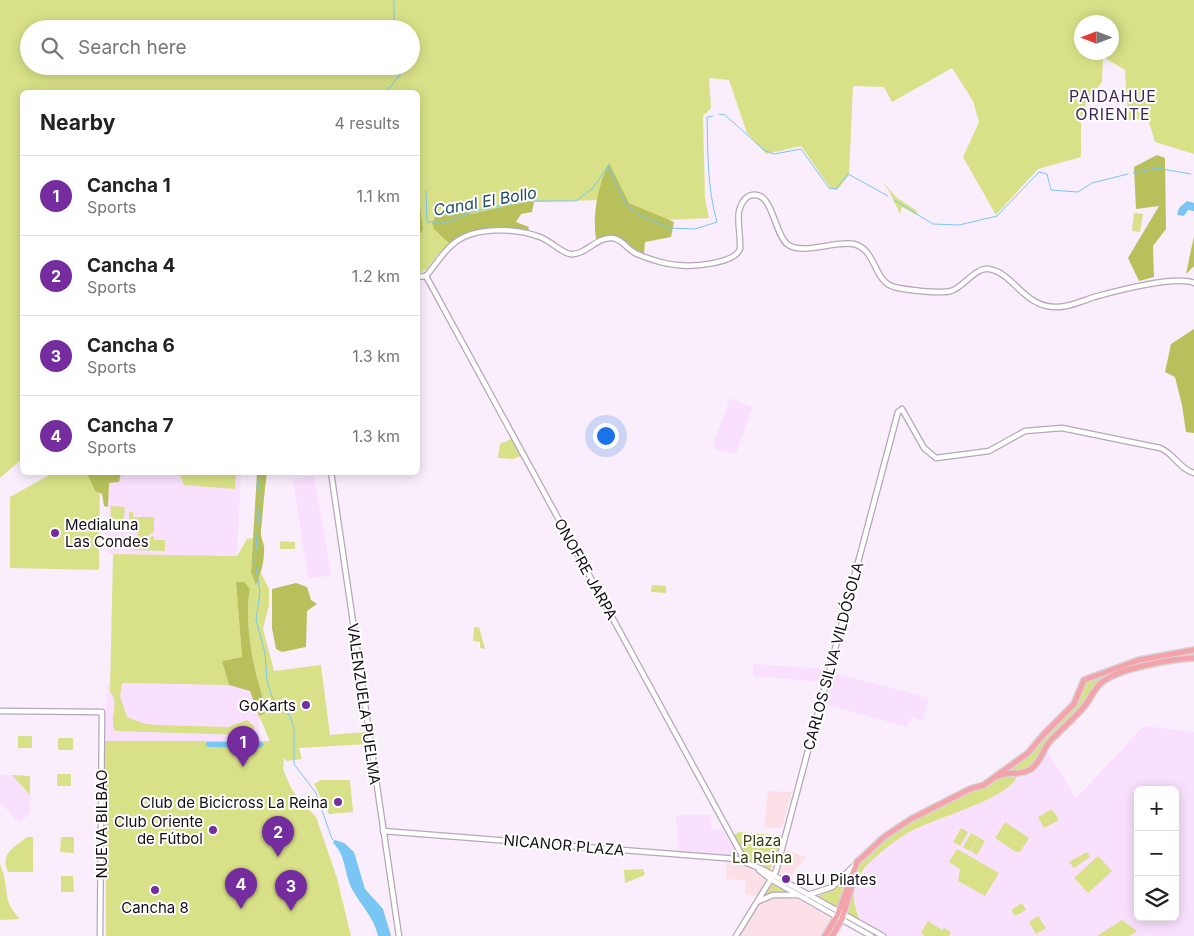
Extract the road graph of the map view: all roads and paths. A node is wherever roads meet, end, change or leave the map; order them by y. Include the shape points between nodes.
1 (426, 276) junction
2 (420, 278) edge
3 (1194, 283) edge
4 (1194, 473) edge
5 (330, 475) edge
6 (1194, 650) edge
7 (1194, 658) edge
8 (0, 711) edge
9 (1007, 767) junction
10 (1008, 774) junction
11 (993, 779) junction
12 (383, 831) junction
13 (745, 862) junction
14 (857, 862) junction
15 (773, 878) junction
16 (799, 895) junction
17 (808, 895) junction
18 (758, 902) junction
19 (840, 915) junction
20 (100, 936) edge
21 (399, 936) edge
22 (736, 936) edge
23 (826, 936) edge
24 (832, 936) edge
25 (871, 936) edge
26 (883, 936) edge

1 - 2 street
1 - 3 street via 459,240 500,231 538,236 570,254 611,238 636,254 672,264 728,260 735,257 740,249 738,222 741,205 747,197 754,195 770,205 776,229 790,246 857,245 868,254 884,281 896,287 949,292 981,270 990,269 1035,302 1058,307 1166,282 1186,280
1 - 13 street, ONOFRE JARPA
4 - 15 street, CARLOS SILVA VILDÓSOLA via 1184,469 1171,454 1160,448 1062,428 1025,431 998,447 980,453 936,458 924,448 902,409 898,412
5 - 12 street, VALENZUELA PUELMA
6 - 9 main road via 1138,660 1088,677 1082,682 1074,704 1035,747
7 - 10 main road via 1108,678 1048,743 1032,768 1023,773
8 - 20 street, NUEVA BILBAO via 102,712
9 - 10 main road
9 - 11 main road
10 - 11 main road
11 - 14 main road via 911,819 884,837
12 - 13 street, NICANOR PLAZA
12 - 21 street, VALENZUELA PUELMA
13 - 15 street
14 - 17 street via 835,885
14 - 19 main road
15 - 16 street
15 - 17 street
15 - 18 street, CARLOS SILVA VILDÓSOLA
16 - 17 street
16 - 18 street via 773,895
16 - 19 street
17 - 19 street
18 - 22 street, CARLOS SILVA VILDÓSOLA
19 - 23 main road
19 - 24 main road
19 - 25 street
19 - 26 street

